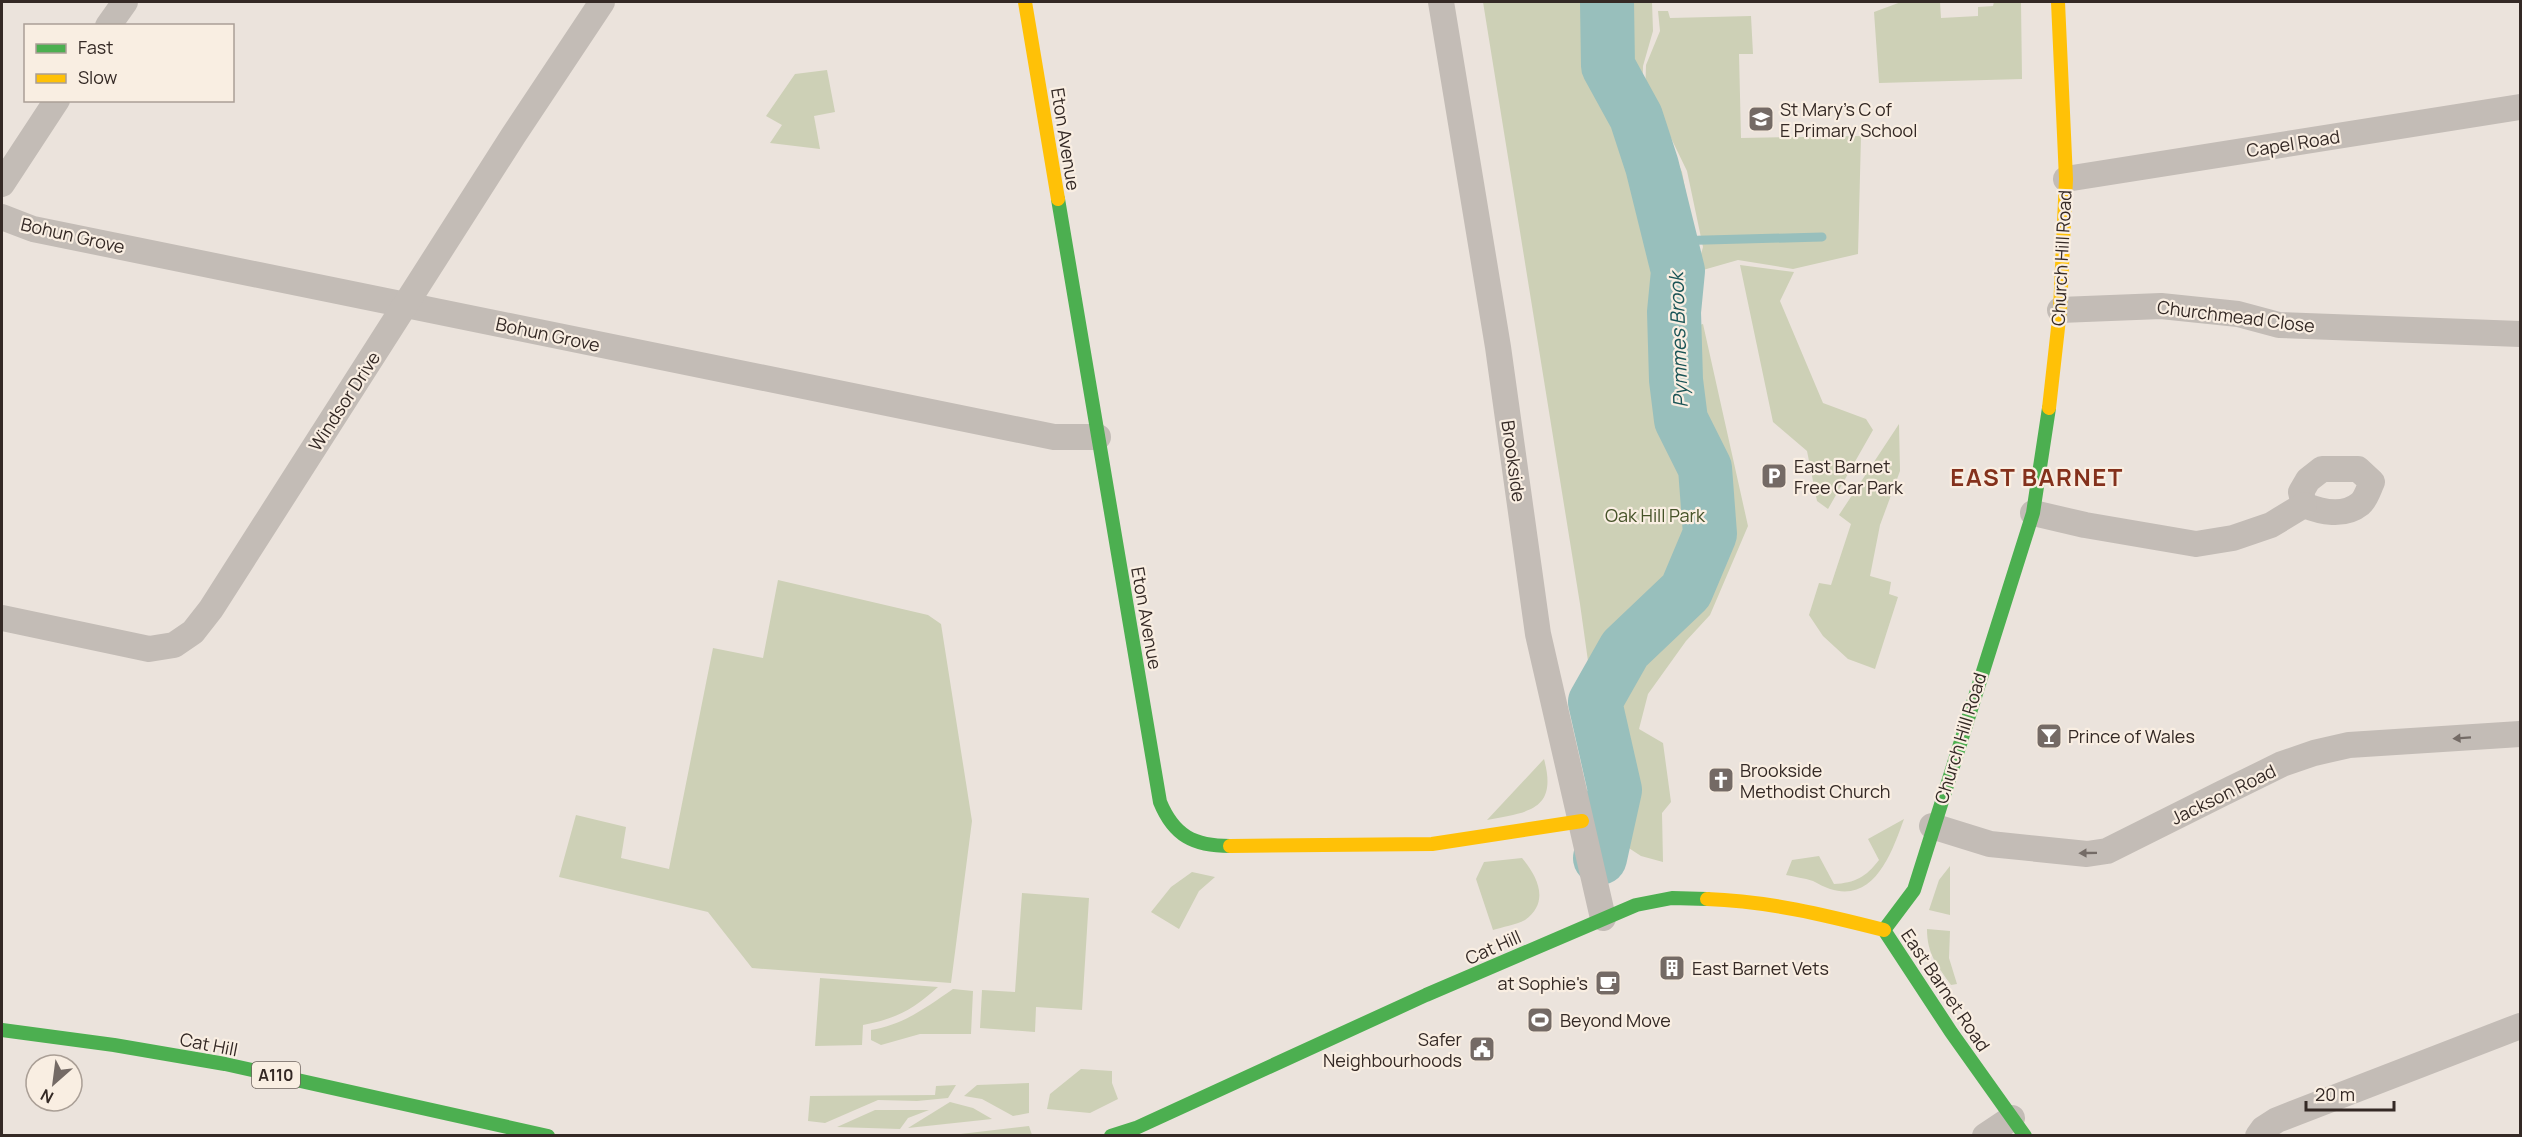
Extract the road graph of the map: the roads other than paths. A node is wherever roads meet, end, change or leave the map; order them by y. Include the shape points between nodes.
1 (125, 2) edge
2 (602, 2) edge
3 (1025, 2) edge
4 (1441, 2) edge
5 (2058, 2) edge
6 (109, 24) edge
7 (56, 102) edge
8 (2520, 107) edge
9 (2066, 179) junction
10 (2, 183) edge
11 (2, 217) edge
12 (406, 305) junction
13 (2060, 310) junction
14 (2520, 334) edge
15 (1098, 437) junction
16 (2304, 505) dead end
17 (2033, 513) junction
18 (2, 618) edge
19 (2520, 734) edge
20 (1582, 820) junction
21 (1932, 826) junction
22 (1603, 918) junction
23 (1884, 930) junction
24 (2520, 1026) edge
25 (2, 1030) edge
26 (2018, 1127) edge
27 (1130, 1132) edge
28 (548, 1136) edge
29 (1111, 1136) edge
30 (1985, 1136) edge
31 (2258, 1136) edge

1 - 6 street
2 - 12 street, Windsor Drive
3 - 15 street, Eton Avenue
4 - 20 street, Brookside via 1498,347 1538,634
5 - 9 street, Church Hill Road
7 - 10 street
8 - 9 street, Capel Road
9 - 13 street, Church Hill Road
11 - 12 street, Bohun Grove via 33,229
12 - 15 street, Bohun Grove via 1054,437
12 - 18 street, Windsor Drive via 193,632 174,645 149,649
13 - 14 street, Churchmead Close via 2161,306 2238,314 2279,325
13 - 17 street, Church Hill Road
15 - 20 street, Eton Avenue via 1160,802 1166,819 1180,834 1196,844 1212,846 1415,845
16 - 17 street via 2271,525 2233,538 2196,544
17 - 21 street, Church Hill Road
19 -> 21 street, Jackson Road via 2349,745 2314,753 2233,788 2107,851 2087,854 1990,844
20 - 22 street, Brookside
21 - 23 street, East Barnet Road via 1914,890
22 - 23 street, Cat Hill via 1636,905 1672,898 1744,900 1806,910
22 - 27 street, Cat Hill
23 - 26 street, East Barnet Road
24 - 31 street via 2277,1120
25 - 28 street, Cat Hill / A110 via 224,1064 465,1121
26 - 30 street
27 - 29 street, Cat Hill

